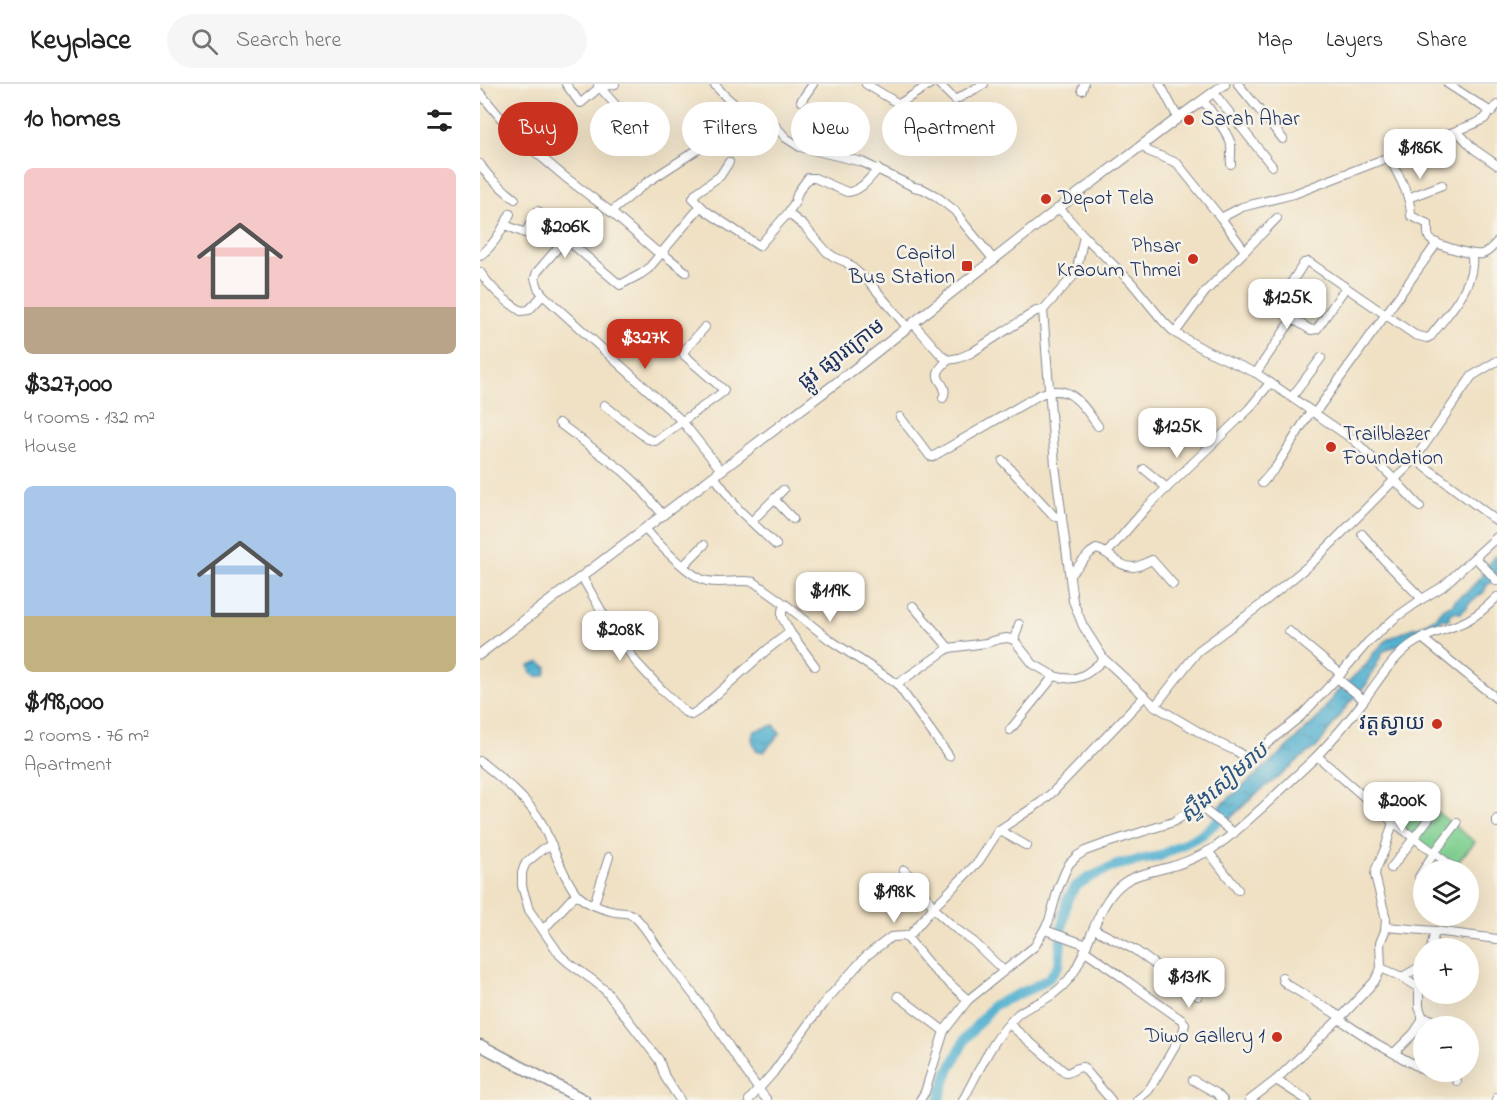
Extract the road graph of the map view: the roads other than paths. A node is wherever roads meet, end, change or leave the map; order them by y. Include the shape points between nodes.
1 (566, 84) edge
2 (615, 84) edge
3 (714, 84) edge
4 (813, 84) edge
5 (866, 84) edge
6 (930, 84) edge
7 (939, 84) edge
8 (984, 84) edge
9 (1160, 84) edge
10 (1225, 84) edge
11 (1238, 84) edge
12 (1448, 84) edge
13 (598, 86) edge
14 (918, 87) edge
15 (480, 93) edge
16 (1214, 93) junction
17 (1203, 100) junction
18 (730, 101) junction
19 (801, 101) dead end
20 (612, 102) edge
21 (1497, 105) edge
22 (1491, 112) junction
23 (1178, 118) junction
24 (1456, 131) junction
25 (1283, 139) dead end
26 (1143, 144) junction
27 (1389, 157) junction
28 (729, 162) dead end
29 (480, 164) edge
30 (1231, 164) dead end
31 (1497, 165) edge
32 (1272, 166) dead end
33 (878, 169) junction
34 (1442, 185) dead end
35 (1408, 198) junction
36 (514, 199) dead end
37 (700, 207) junction
38 (1059, 208) junction
39 (538, 211) dead end
40 (611, 212) junction
41 (788, 213) junction
42 (510, 214) dead end
43 (1221, 218) junction
44 (1277, 218) dead end
45 (579, 223) dead end
46 (505, 225) junction
47 (1084, 236) junction
48 (566, 239) junction
49 (1497, 242) edge
50 (1437, 243) junction
51 (1245, 251) junction
52 (661, 252) junction
53 (1472, 254) junction
54 (480, 256) edge
55 (994, 260) junction
56 (480, 272) edge
57 (686, 272) dead end
58 (1346, 287) junction
59 (543, 295) junction
60 (1043, 310) junction
61 (1387, 315) junction
62 (1293, 318) junction
63 (910, 325) junction
64 (705, 327) dead end
65 (1175, 333) junction
66 (1321, 358) dead end
67 (948, 360) junction
68 (1497, 361) edge
69 (1256, 373) junction
70 (1270, 383) junction
71 (1048, 391) junction
72 (1292, 397) junction
73 (943, 398) dead end
74 (604, 405) dead end
75 (1313, 412) junction
76 (900, 417) dead end
77 (682, 421) junction
78 (559, 423) dead end
79 (1098, 426) dead end
80 (1414, 459) junction
81 (1004, 461) dead end
82 (1144, 469) dead end
83 (717, 473) junction
84 (1395, 480) junction
85 (1262, 483) dead end
86 (1167, 488) junction
87 (783, 490) dead end
88 (774, 500) junction
89 (1420, 507) dead end
90 (663, 515) junction
91 (1062, 516) junction
92 (793, 519) dead end
93 (752, 521) junction
94 (1497, 521) edge
95 (645, 528) junction
96 (1362, 534) dead end
97 (1497, 537) edge
98 (704, 545) dead end
99 (776, 545) dead end
100 (1107, 553) junction
101 (1475, 557) junction
102 (683, 566) junction
103 (1070, 575) junction
104 (582, 577) junction
105 (1497, 581) edge
106 (1173, 584) dead end
107 (1497, 597) edge
108 (1422, 599) junction
109 (786, 605) junction
110 (913, 606) dead end
111 (1020, 624) dead end
112 (1289, 631) dead end
113 (790, 632) junction
114 (1422, 638) junction
115 (1014, 640) junction
116 (949, 648) junction
117 (480, 654) edge
118 (1104, 658) junction
119 (815, 666) dead end
120 (1054, 676) junction
121 (1340, 678) junction
122 (897, 684) junction
123 (1145, 696) junction
124 (1362, 699) junction
125 (1497, 699) edge
126 (1155, 706) junction
127 (1010, 730) dead end
128 (950, 756) dead end
129 (1317, 756) junction
130 (1248, 759) junction
131 (480, 762) edge
132 (1202, 808) junction
133 (1433, 813) dead end
134 (1393, 822) junction
135 (1456, 823) dead end
136 (999, 830) junction
137 (1232, 832) junction
138 (1414, 838) junction
139 (552, 845) junction
140 (1027, 846) dead end
141 (1208, 851) junction
142 (1434, 853) junction
143 (609, 857) dead end
144 (1430, 860) edge
145 (1443, 860) edge
146 (1391, 868) dead end
147 (904, 870) dead end
148 (1238, 890) dead end
149 (576, 894) junction
150 (594, 904) junction
151 (933, 908) junction
152 (1386, 927) junction
153 (1094, 929) junction
154 (543, 930) junction
155 (1045, 930) junction
156 (1435, 931) junction
157 (906, 936) junction
158 (1433, 938) edge
159 (1497, 939) edge
160 (1086, 948) junction
161 (1381, 968) junction
162 (1004, 971) junction
163 (1413, 971) edge
164 (1282, 977) dead end
165 (1402, 977) junction
166 (898, 996) dead end
167 (1197, 996) dead end
168 (968, 1000) junction
169 (1422, 1016) edge
170 (1340, 1018) junction
171 (1009, 1024) junction
172 (944, 1031) junction
173 (1413, 1034) edge
174 (480, 1045) edge
175 (1394, 1053) junction
176 (1413, 1064) edge
177 (1192, 1080) dead end
178 (1276, 1080) junction
179 (758, 1089) junction
180 (584, 1100) edge
181 (680, 1100) edge
182 (749, 1100) edge
183 (767, 1100) edge
184 (920, 1100) edge
185 (963, 1100) edge
186 (1111, 1100) edge
187 (1139, 1100) edge
188 (1223, 1100) edge
189 (1250, 1100) edge
190 (1307, 1100) edge

1 - 13 street via 579,102
2 - 13 street
3 - 18 street
4 - 19 street
5 - 14 street via 899,104
6 - 14 street
7 - 8 street via 955,100
9 - 23 street
10 - 16 main road, ផ្លូវ ផ្សារក្រោម
11 - 25 street
12 - 22 street
13 - 20 street
15 - 40 street via 514,134
16 - 17 main road, ផ្លូវ ផ្សារក្រោម
16 - 32 street
17 - 23 main road, ផ្លូវ ផ្សារក្រោម
17 - 30 street via 1228,137
18 - 33 street via 755,121 770,120 800,147
18 - 40 street via 706,125 706,144 646,183
21 - 22 street
22 - 24 street
23 - 26 main road, ផ្លូវ ផ្សារក្រោម
24 - 27 street
24 - 31 street
26 - 38 main road, ផ្លូវ ផ្សារក្រោម
26 - 43 street via 1148,151 1177,163
27 - 35 street
27 - 43 street via 1294,194 1242,207
28 - 37 street via 720,176 694,195
29 - 36 street
33 - 41 street via 852,192 808,178
33 - 55 street via 946,202
34 - 35 street
35 - 50 street via 1411,216 1428,224 1428,237
37 - 41 street via 759,246
37 - 52 street
38 - 47 street
38 - 55 main road, ផ្លូវ ផ្សារក្រោម
39 - 46 street via 525,233
40 - 52 street
41 - 63 street via 827,252 870,283
42 - 46 street
43 - 51 street
44 - 51 street
45 - 48 street
46 - 54 street
47 - 60 street via 1076,273
47 - 65 street
48 - 52 street via 620,285 641,274
48 - 59 street via 536,275
49 - 53 street via 1481,254
50 - 53 street
50 - 61 street
51 - 65 street via 1204,292
52 - 57 street
53 - 61 street via 1473,265 1463,292 1431,336 1415,335
55 - 63 main road, ផ្លូវ ផ្សារក្រោម
56 - 59 street via 520,311 528,310
58 - 61 street
58 - 62 street via 1317,329 1311,330
58 - 62 street via 1306,262 1276,305
59 - 77 street
60 - 67 street via 971,353
60 - 71 street
61 - 75 street
62 - 69 street
63 - 67 street
63 - 83 main road, ផ្លូវ ផ្សារក្រោម
64 - 77 street via 684,355 724,390
65 - 69 street
66 - 72 street
67 - 73 street via 938,372 945,389
68 - 80 street via 1472,376
69 - 70 street
70 - 72 street
70 - 86 street via 1249,409
71 - 76 street via 932,457
71 - 79 street via 1059,390 1077,398
71 - 91 street
72 - 75 street
74 - 77 street via 652,441
75 - 84 street via 1355,441
75 - 85 street
77 - 83 street
78 - 90 street via 630,477
80 - 84 street
80 - 94 street
81 - 91 street via 1055,517
82 - 86 street
83 - 90 main road, ផ្លូវ ផ្សារក្រោម
83 - 93 street via 739,510
84 - 89 street
84 - 126 street via 1313,562 1198,651
86 - 100 street
87 - 88 street
88 - 92 street
88 - 93 street
90 - 95 main road, ផ្លូវ ផ្សារក្រោម
91 - 103 street
93 - 99 street
95 - 102 street
95 - 104 main road, ផ្លូវ ផ្សារក្រោម
96 - 108 street
97 - 101 street
98 - 102 street
100 - 103 street via 1096,549
100 - 106 street via 1132,567 1152,560
101 - 105 street
101 - 108 street via 1442,587
102 - 109 street via 705,581 754,582
103 - 118 street via 1073,601 1083,626
104 - 113 street via 636,662 691,715
104 - 117 main road, ផ្លូវ ផ្សារក្រោម
107 - 114 street via 1468,620
108 - 121 street via 1368,642
109 - 113 street via 782,617
109 - 122 street
110 - 116 street
111 - 115 street
112 - 121 street
113 - 119 street
114 - 124 street via 1395,659
114 - 125 street
115 - 116 street
115 - 120 street via 1033,664
116 - 122 street
118 - 120 street via 1077,679
118 - 123 street
120 - 127 street
121 - 124 street
121 - 130 street
122 - 128 street
123 - 126 street
123 - 136 street via 1053,792
124 - 129 street via 1343,728
126 - 130 street
129 - 134 street
129 - 137 street
130 - 132 street
131 - 139 street via 533,811
132 - 137 street
132 - 155 street via 1077,856 1065,872
133 - 138 street
134 - 138 street
134 - 152 street via 1375,875
135 - 142 street
136 - 140 street
136 - 151 street via 980,861
137 - 141 street
138 - 142 street
138 - 146 street
139 - 149 street
139 - 154 street via 526,863 522,873 526,903
141 - 148 street
141 - 153 street via 1176,866 1131,878 1110,897
142 - 144 street
142 - 145 street
143 - 150 street
147 - 151 street
149 - 150 street
149 - 154 street
150 - 179 street via 627,912 637,919
151 - 157 street
151 - 162 street
152 - 156 street
152 - 161 street via 1380,944
153 - 160 street
153 - 167 street via 1135,950
154 - 181 street via 565,959 606,991 659,1060
155 - 160 street
155 - 162 street via 1032,949
156 - 158 street
156 - 159 street
157 - 168 street via 932,968
157 - 179 street via 891,937 866,956 822,1005
160 - 171 street via 1072,975 1058,990 1018,1013
160 - 187 street via 1185,1024 1152,1085
161 - 165 street
161 - 170 street via 1374,982
162 - 168 street
163 - 165 street
164 - 170 street via 1288,986
165 - 169 street via 1419,988
166 - 172 street
168 - 172 street
170 - 175 street
170 - 178 street
171 - 185 street
171 - 186 street via 1066,1073 1083,1067
172 - 184 street
173 - 175 street
174 - 180 highway
175 - 176 street
177 - 188 street
178 - 189 street
178 - 190 street
179 - 182 street
179 - 183 street

